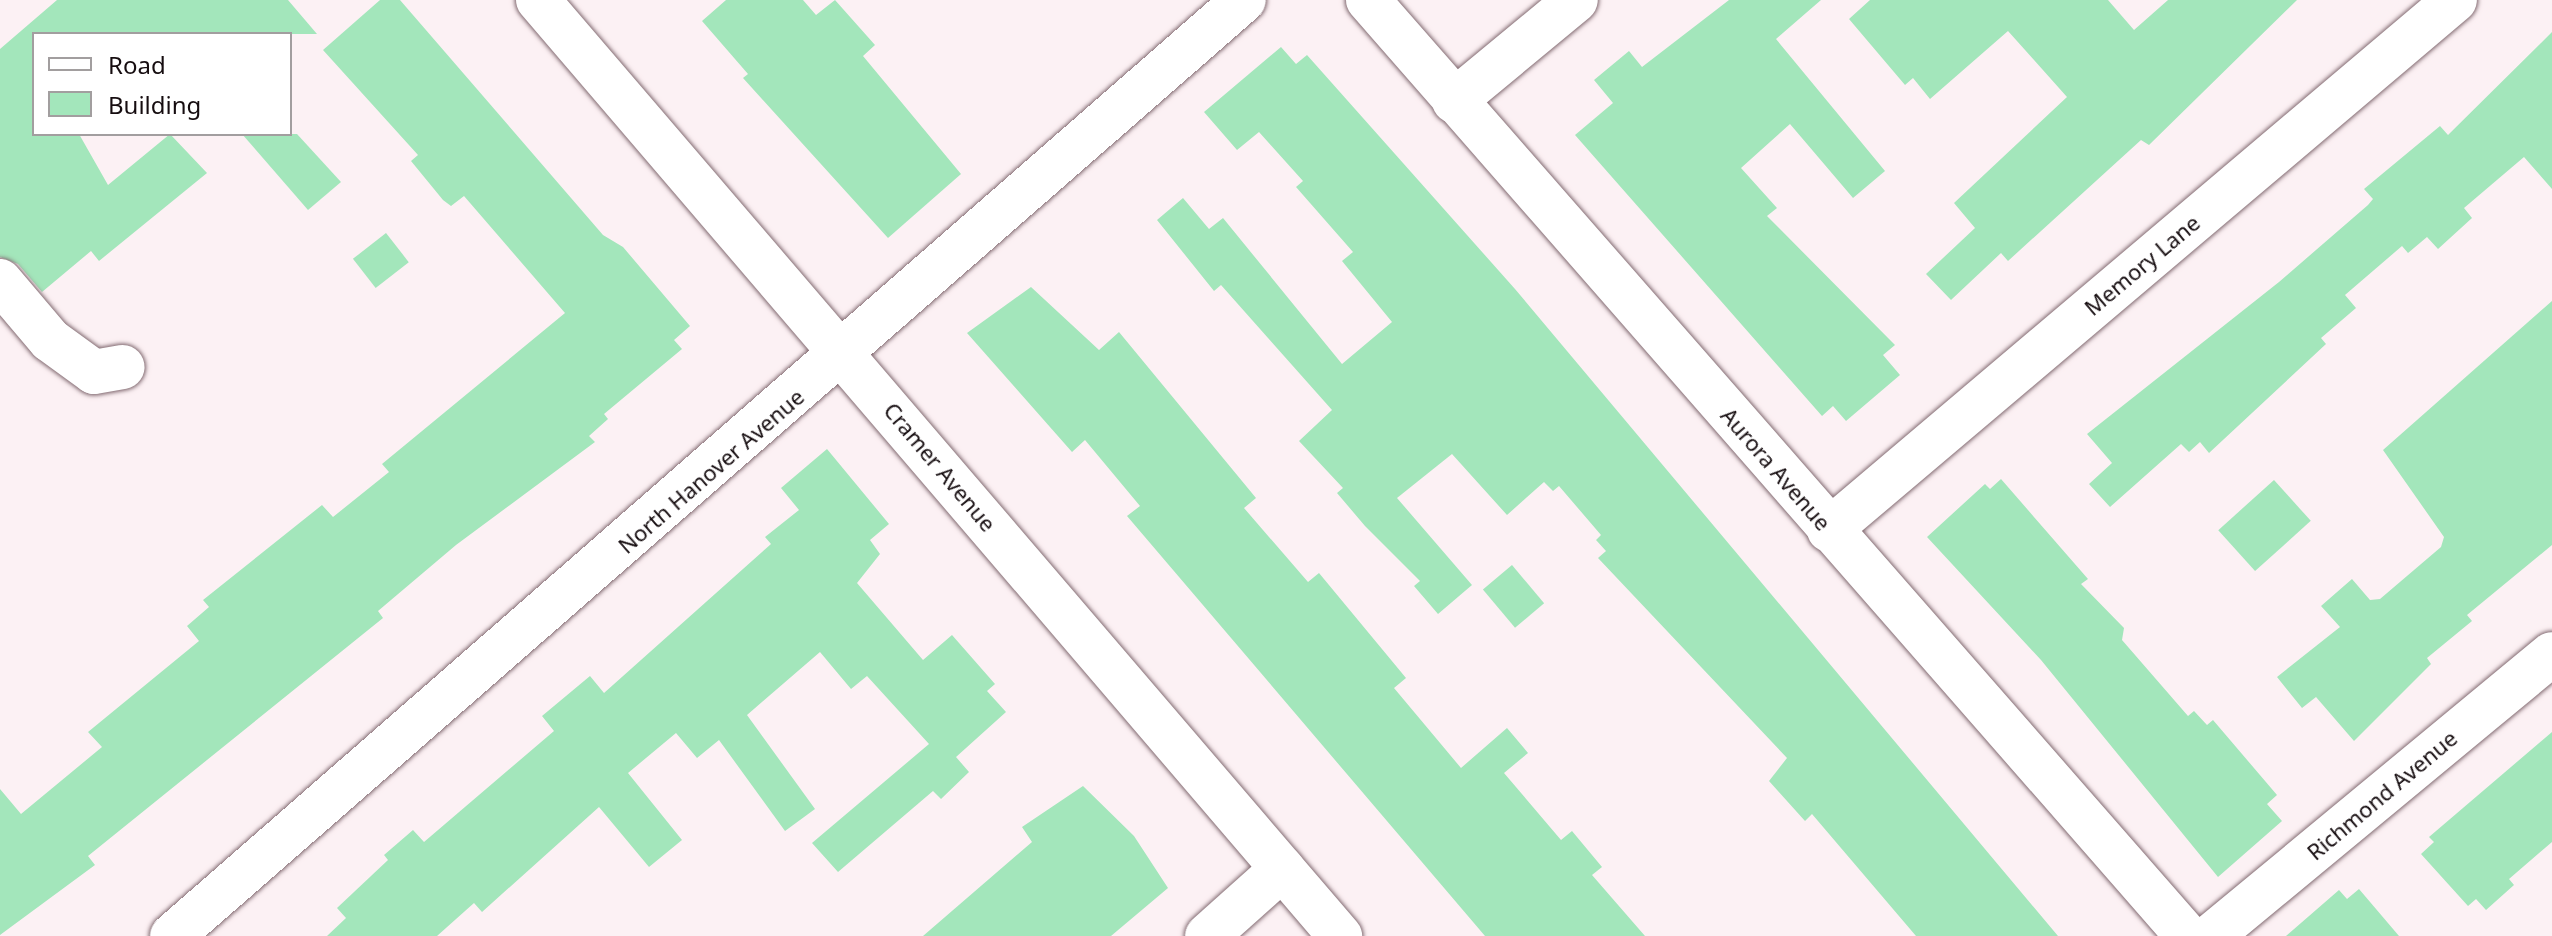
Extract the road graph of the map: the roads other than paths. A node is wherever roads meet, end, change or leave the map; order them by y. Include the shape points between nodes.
1 (538, 0) edge
2 (1244, 0) edge
3 (1368, 0) edge
4 (1576, 0) edge
5 (2455, 0) edge
6 (1454, 101) junction
7 (0, 281) edge
8 (844, 355) junction
9 (123, 367) dead end
10 (1829, 530) junction
11 (2552, 654) edge
12 (1282, 869) junction
13 (1332, 933) edge
14 (172, 936) edge
15 (1207, 936) edge
16 (2187, 936) edge
17 (2211, 936) edge

1 - 8 street, Cramer Avenue
2 - 8 street, North Hanover Avenue
3 - 6 street, Aurora Avenue
4 - 6 street
5 - 10 street, Memory Lane
6 - 10 street, Aurora Avenue
7 - 9 street via 50,340 94,372
8 - 12 street, Cramer Avenue
8 - 14 street, North Hanover Avenue
10 - 16 street, Aurora Avenue
11 - 17 street, Richmond Avenue
12 - 13 street, Cramer Avenue
12 - 15 street

